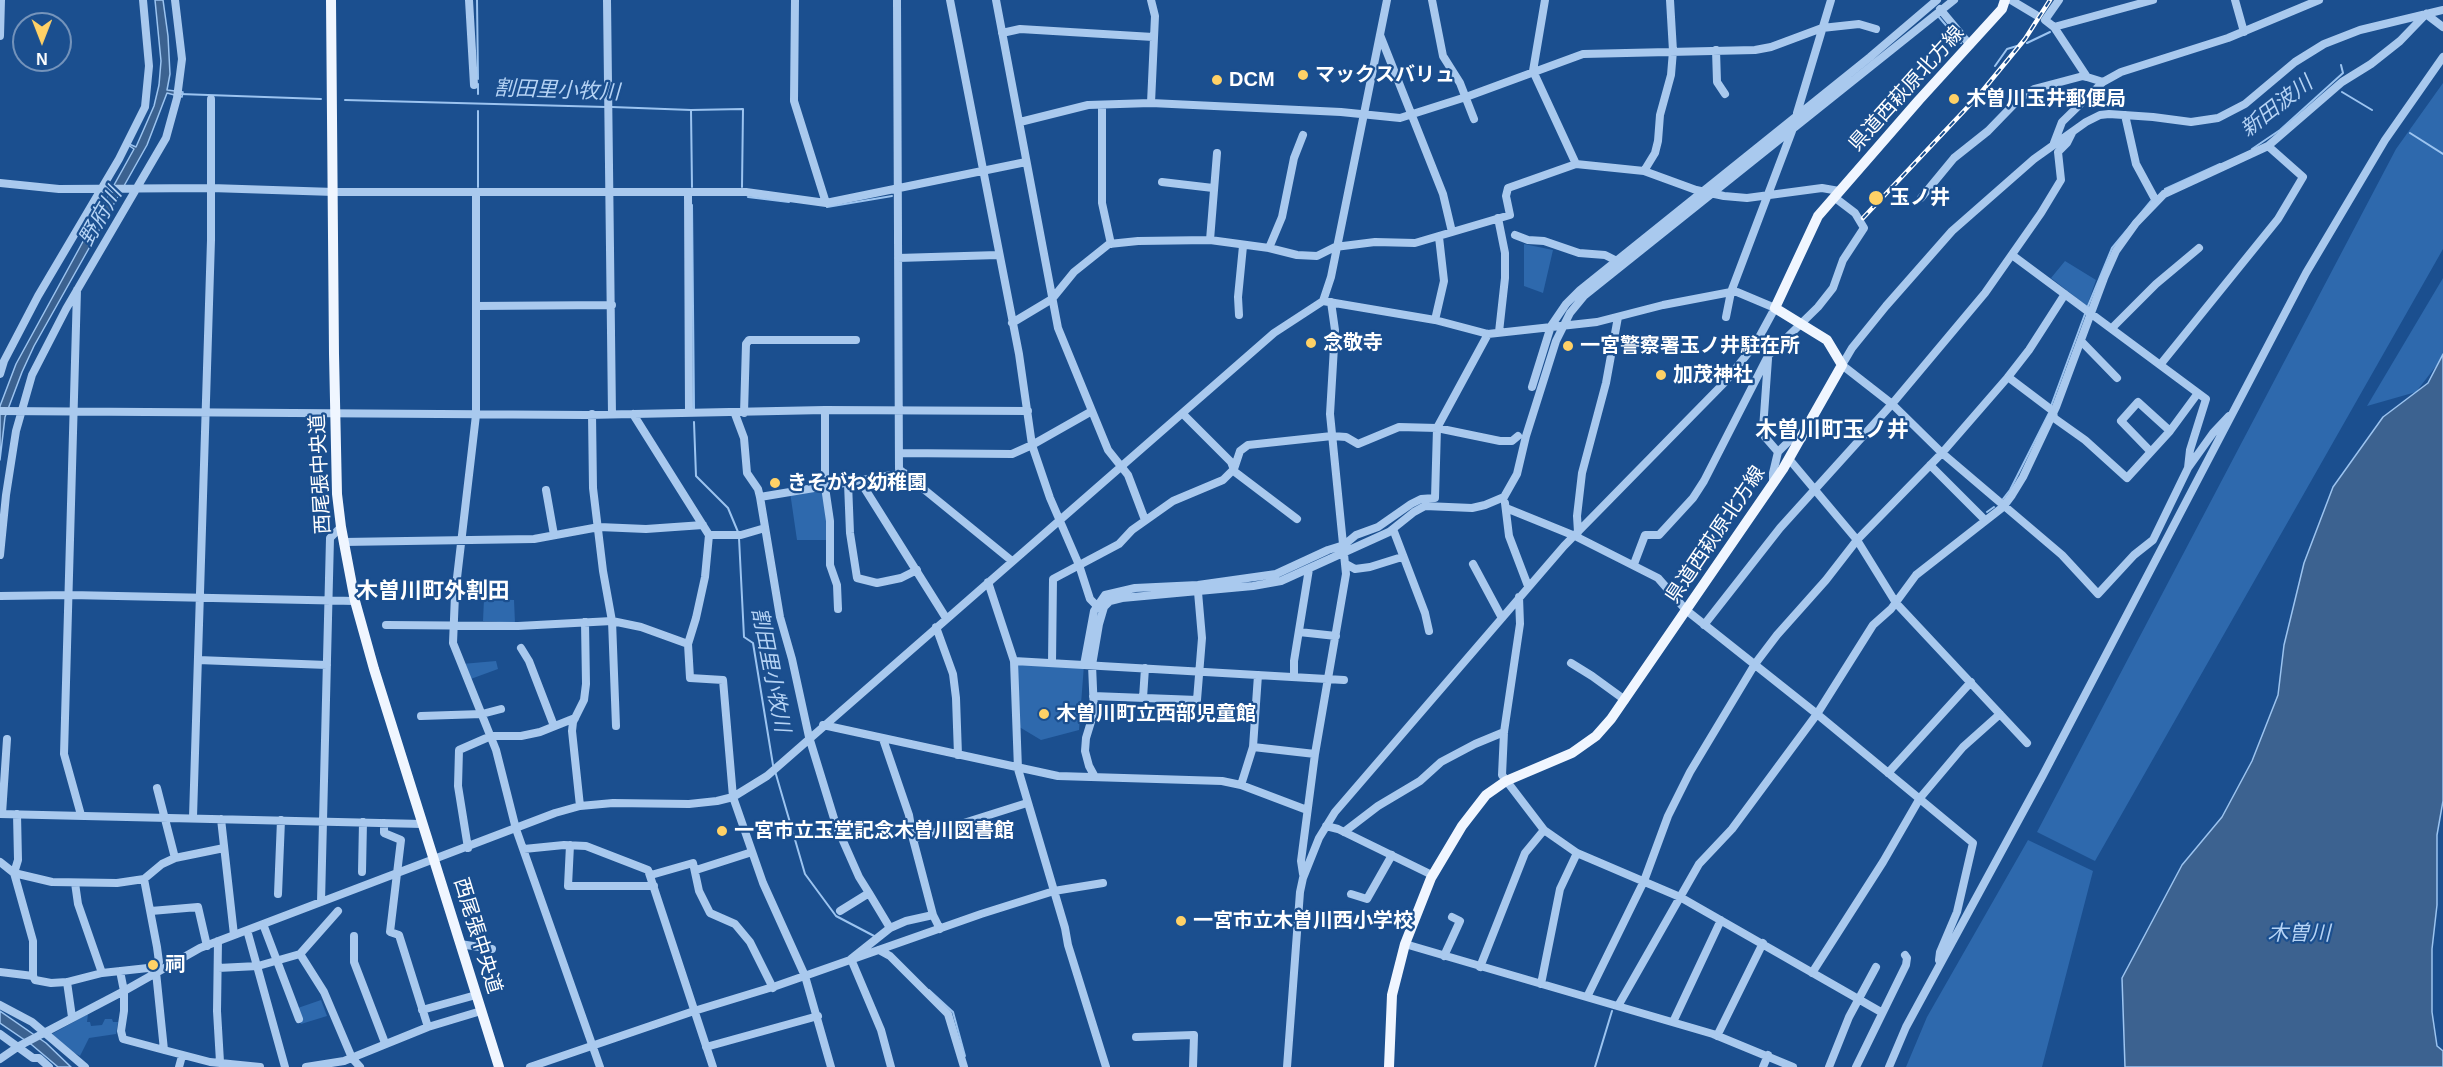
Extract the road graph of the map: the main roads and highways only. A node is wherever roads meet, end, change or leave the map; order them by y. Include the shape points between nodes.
1 (332, 0) edge
2 (2005, 0) edge
3 (499, 1067) edge
4 (1389, 1067) edge

1 - 3 main road, 西尾張中央道 via 337,494 343,542 355,601
2 - 4 main road, 県道西萩原北方線 via 2002,9 1818,216 1775,308 1827,340 1842,365 1789,459 1625,700 1596,736 1560,759 1506,781 1486,795 1432,875 1405,944 1392,995

